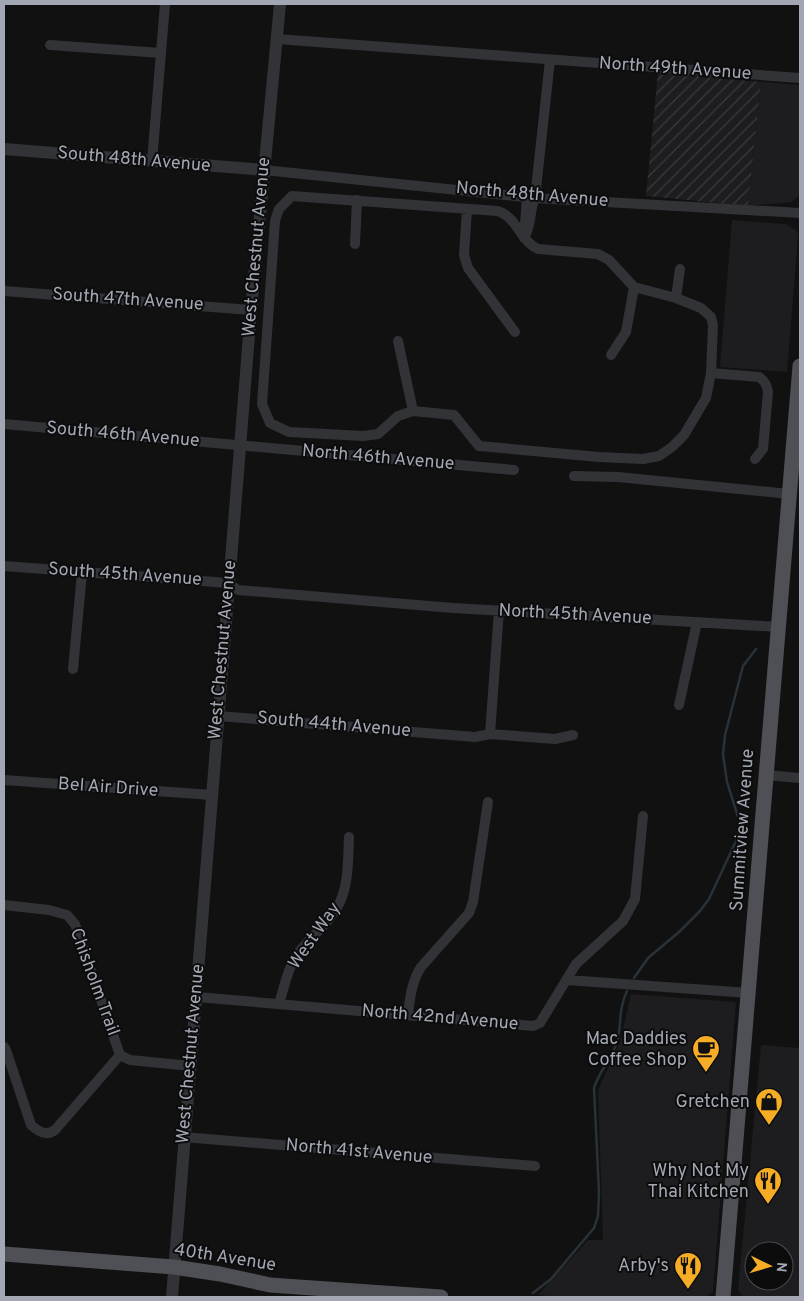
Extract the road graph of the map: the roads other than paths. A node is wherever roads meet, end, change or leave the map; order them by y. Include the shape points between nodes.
1 (165, 4) edge
2 (280, 4) edge
3 (277, 39) junction
4 (50, 45) dead end
5 (161, 53) junction
6 (550, 60) junction
7 (800, 78) edge
8 (4, 149) edge
9 (152, 161) junction
10 (264, 170) junction
11 (531, 197) junction
12 (357, 200) junction
13 (467, 209) junction
14 (800, 213) edge
15 (524, 238) junction
16 (355, 244) dead end
17 (680, 270) dead end
18 (634, 288) junction
19 (4, 291) edge
20 (676, 298) junction
21 (251, 310) junction
22 (515, 332) dead end
23 (398, 340) dead end
24 (611, 355) dead end
25 (800, 366) edge
26 (711, 373) junction
27 (413, 411) junction
28 (4, 424) edge
29 (241, 446) junction
30 (599, 457) junction
31 (755, 459) dead end
32 (514, 470) dead end
33 (574, 476) dead end
34 (597, 477) junction
35 (789, 494) junction
36 (4, 566) edge
37 (82, 573) junction
38 (228, 583) junction
39 (453, 608) joint
40 (499, 610) junction
41 (696, 622) junction
42 (779, 627) junction
43 (73, 669) dead end
44 (678, 705) dead end
45 (218, 716) junction
46 (490, 734) junction
47 (573, 735) dead end
48 (766, 776) junction
49 (800, 778) edge
50 (4, 780) edge
51 (212, 796) junction
52 (488, 802) dead end
53 (643, 816) dead end
54 (349, 837) dead end
55 (4, 905) edge
56 (567, 980) junction
57 (749, 993) junction
58 (197, 997) junction
59 (279, 1004) junction
60 (408, 1014) junction
61 (4, 1047) edge
62 (120, 1055) junction
63 (191, 1066) junction
64 (184, 1137) junction
65 (535, 1166) dead end
66 (4, 1254) edge
67 (174, 1267) junction
68 (172, 1297) edge
69 (441, 1297) edge
70 (723, 1297) edge

1 - 5 street
2 - 3 street, West Chestnut Avenue
3 - 6 street, North 49th Avenue
3 - 10 street, West Chestnut Avenue
4 - 5 street
5 - 9 street
6 - 7 street, North 49th Avenue
6 - 11 street
8 - 9 street, South 48th Avenue
9 - 10 street, South 48th Avenue
10 - 11 street, North 48th Avenue
10 - 21 street, West Chestnut Avenue
11 - 14 street, North 48th Avenue
11 - 15 street
12 - 13 street
12 - 16 street
12 - 27 street via 292,196 279,209 275,221 262,404 270,423 289,432 363,436 378,434 398,416
13 - 15 street via 502,212
13 - 22 street via 464,256 468,268
15 - 18 street via 538,249 598,254
17 - 20 street
18 - 20 street
18 - 24 street via 626,332
19 - 21 street, South 47th Avenue
20 - 26 street via 701,308 710,316 713,325
21 - 29 street, West Chestnut Avenue
23 - 27 street
25 - 35 main road, Summitview Avenue
26 - 30 street via 706,398 684,435 672,447 659,456 643,459
26 - 31 street via 764,380 768,392 763,449
27 - 30 street via 454,415 479,446
28 - 29 street, South 46th Avenue
29 - 32 street, North 46th Avenue
29 - 38 street, West Chestnut Avenue
30 - 34 street
33 - 34 street
34 - 35 street
35 - 42 main road, Summitview Avenue
36 - 37 street, South 45th Avenue
37 - 38 street, South 45th Avenue
37 - 43 street
38 - 39 street, South 45th Avenue via 238,590
38 - 45 street, West Chestnut Avenue
39 - 40 street, North 45th Avenue
40 - 41 street, North 45th Avenue
40 - 46 street
41 - 42 street, North 45th Avenue
41 - 44 street
42 - 48 main road, Summitview Avenue
45 - 46 street, South 44th Avenue via 475,737
45 - 51 street, West Chestnut Avenue
46 - 47 street, South 44th Avenue via 555,739
48 - 49 street
48 - 57 main road, Summitview Avenue
50 - 51 street, Bel Air Drive
51 - 58 street, West Chestnut Avenue
52 - 60 street via 469,914 415,976
53 - 56 street, North 42nd Avenue via 635,899 623,921 576,964
54 - 59 street, West Way via 346,884 340,902 296,956
55 - 62 street, Chisholm Trail via 58,912 67,915 75,924
56 - 57 street
56 - 60 street, North 42nd Avenue via 540,1024 533,1026
57 - 70 main road, Summitview Avenue
58 - 59 street, North 42nd Avenue
58 - 63 street, West Chestnut Avenue
59 - 60 street, North 42nd Avenue
61 - 62 street via 30,1125 46,1134 55,1130
62 - 63 street via 130,1060
63 - 64 street, West Chestnut Avenue
64 - 65 street, North 41st Avenue
64 - 67 street, West Chestnut Avenue
66 - 67 main road, 40th Avenue
67 - 68 street, West Chestnut Avenue
67 - 69 main road, 40th Avenue via 270,1285

